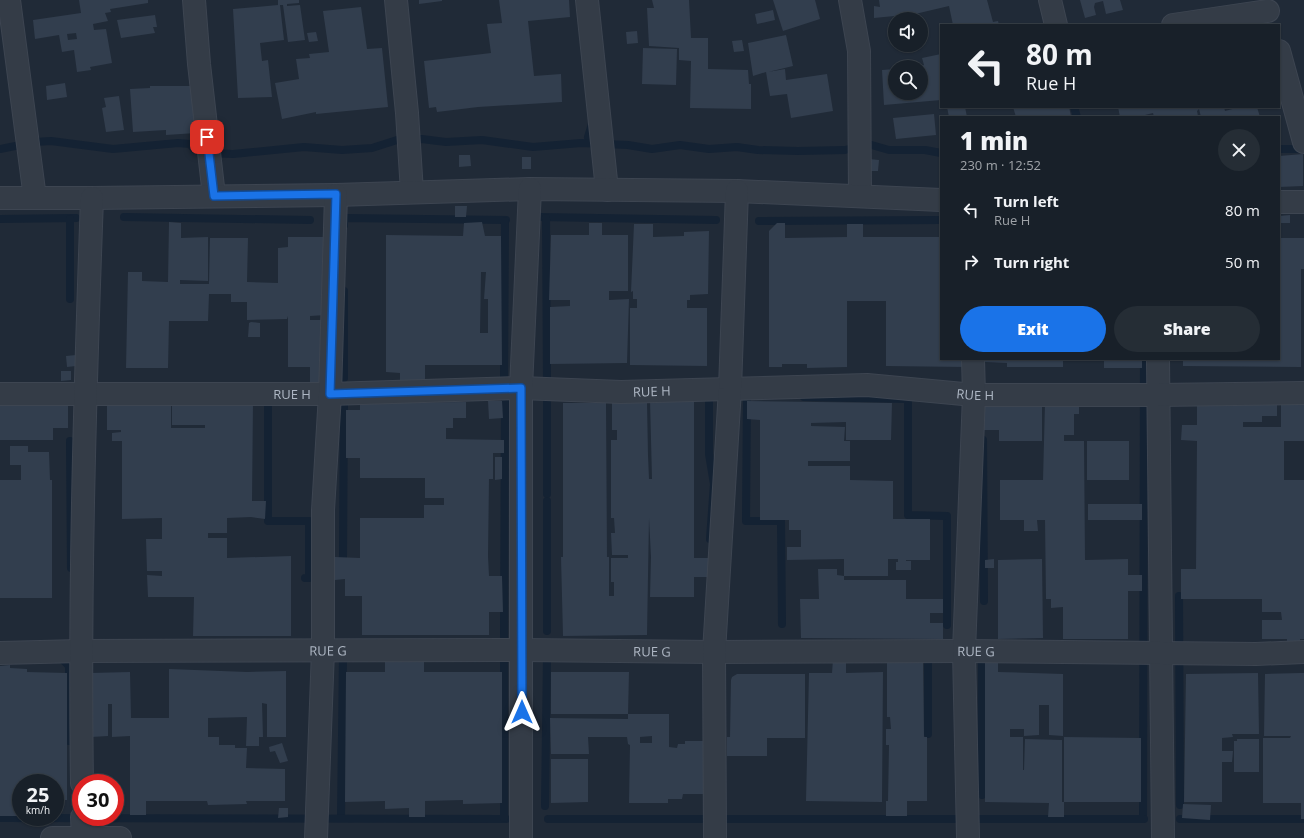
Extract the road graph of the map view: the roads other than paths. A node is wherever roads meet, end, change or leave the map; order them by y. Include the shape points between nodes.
1 (9, 0) edge
2 (194, 0) edge
3 (396, 0) edge
4 (587, 0) edge
5 (850, 0) edge
6 (1050, 0) edge
7 (1268, 12) edge
8 (1056, 24) edge
9 (1180, 24) edge
10 (1280, 55) edge
11 (1304, 142) edge
12 (530, 189) junction
13 (607, 190) junction
14 (737, 191) junction
15 (412, 192) junction
16 (336, 194) junction
17 (214, 196) junction
18 (860, 196) junction
19 (0, 198) edge
20 (35, 198) junction
21 (92, 198) junction
22 (940, 200) edge
23 (1280, 202) edge
24 (1304, 202) edge
25 (973, 360) edge
26 (1158, 360) edge
27 (521, 388) junction
28 (730, 389) junction
29 (1304, 393) edge
30 (0, 394) edge
31 (85, 394) junction
32 (330, 394) junction
33 (974, 395) junction
34 (1158, 396) junction
35 (323, 650) junction
36 (522, 650) junction
37 (80, 651) junction
38 (964, 651) junction
39 (0, 652) edge
40 (714, 652) junction
41 (1304, 652) edge
42 (1161, 654) junction
43 (82, 774) edge
44 (82, 831) edge
45 (52, 838) edge
46 (120, 838) edge
47 (316, 838) edge
48 (521, 838) edge
49 (715, 838) edge
50 (968, 838) edge
51 (1163, 838) edge

1 - 20 street
2 - 17 street
3 - 15 street
4 - 13 street
5 - 18 street via 859,51
6 - 8 street
7 - 9 street
10 - 11 street
12 - 13 street
12 - 15 street
12 - 27 street
13 - 14 street
14 - 18 street
14 - 28 street
15 - 16 street
16 - 17 street
16 - 32 street
17 - 21 street
18 - 22 street
19 - 20 street
20 - 21 street
21 - 31 street
23 - 24 street
25 - 33 street
26 - 34 street
27 - 28 street, RUE H via 621,392
27 - 32 street, RUE H
27 - 36 street
28 - 33 street, RUE H via 867,385
28 - 40 street
29 - 34 street, RUE H
30 - 31 street, RUE H
31 - 32 street, RUE H
31 - 37 street
32 - 35 street via 323,510
33 - 34 street, RUE H
33 - 38 street
34 - 42 street
35 - 36 street, RUE G
35 - 37 street, RUE G
35 - 47 street
36 - 40 street, RUE G
36 - 48 street
37 - 39 street, RUE G
37 - 43 street
38 - 40 street, RUE G
38 - 42 street, RUE G
38 - 50 street
40 - 49 street
41 - 42 street, RUE G
42 - 51 street
44 - 45 street
44 - 46 street

